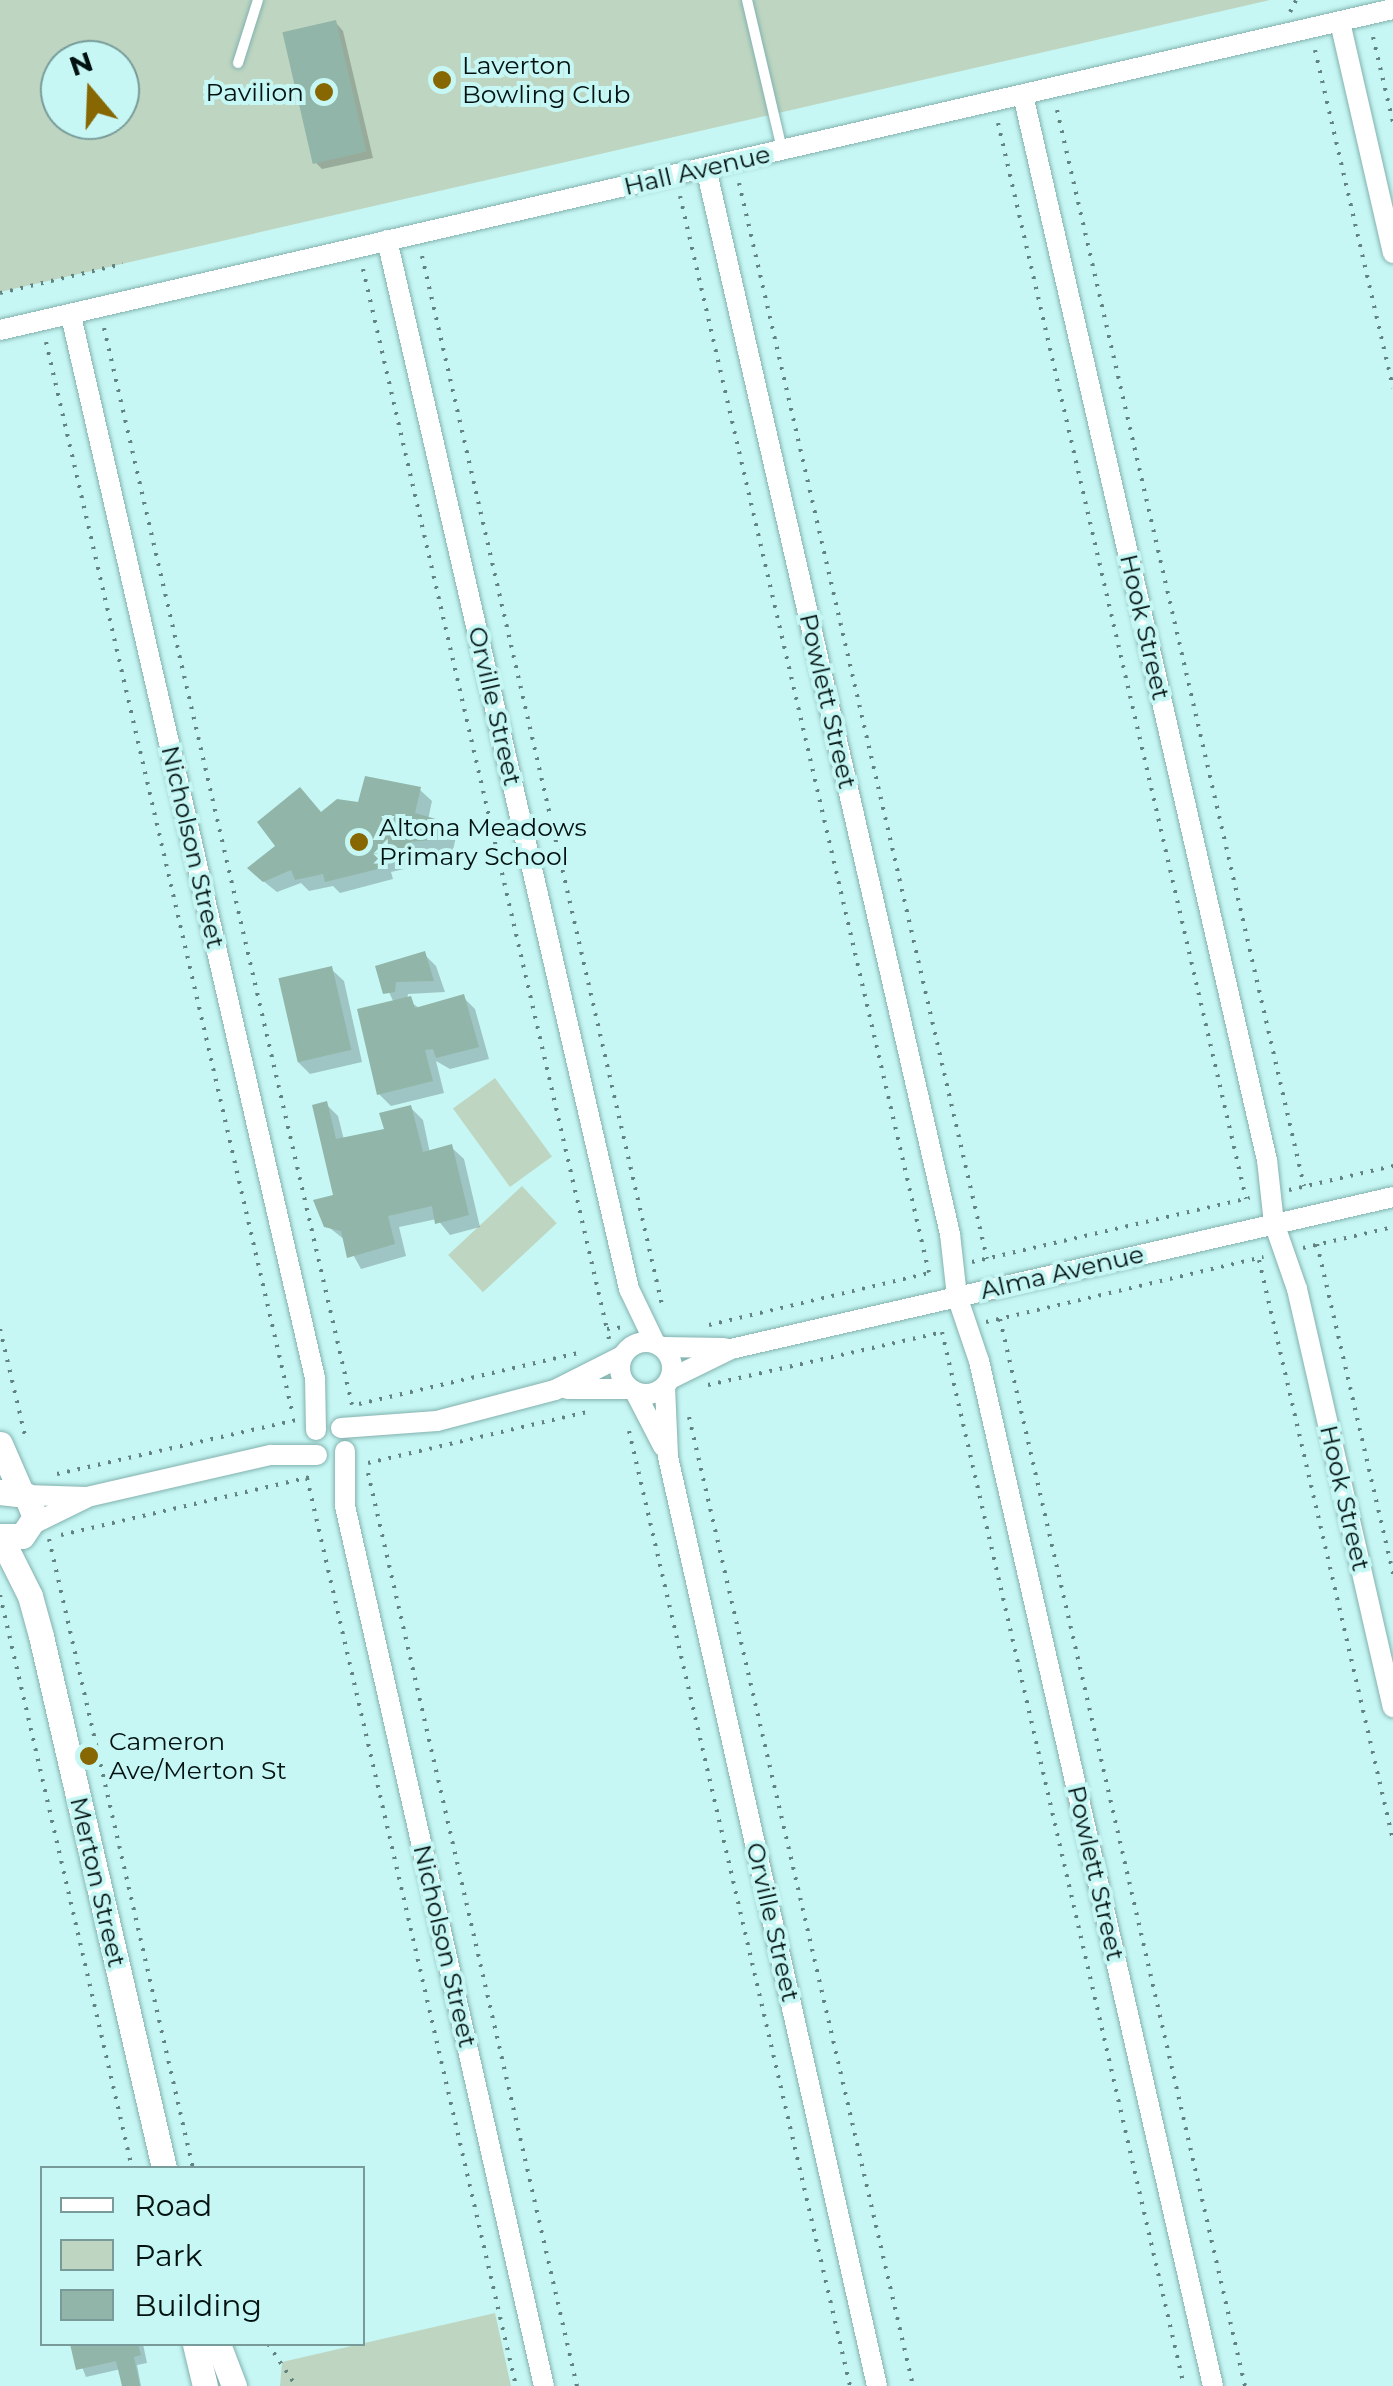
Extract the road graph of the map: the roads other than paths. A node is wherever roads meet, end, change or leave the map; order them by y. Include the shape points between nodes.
1 (258, 0) edge
2 (747, 0) edge
3 (1393, 10) edge
4 (1340, 22) junction
5 (238, 63) dead end
6 (1023, 94) junction
7 (782, 150) junction
8 (706, 168) junction
9 (387, 240) junction
10 (1393, 252) edge
11 (71, 316) junction
12 (0, 330) edge
13 (1393, 1196) edge
14 (1282, 1222) junction
15 (964, 1295) junction
16 (640, 1341) junction
17 (731, 1349) junction
18 (667, 1383) junction
19 (555, 1390) junction
20 (633, 1391) junction
21 (0, 1444) edge
22 (331, 1447) junction
23 (668, 1457) junction
24 (16, 1493) edge
25 (87, 1498) junction
26 (31, 1528) junction
27 (0, 1536) edge
28 (30, 1596) junction
29 (1393, 1706) edge
30 (164, 2166) edge
31 (204, 2346) edge
32 (205, 2346) edge
33 (205, 2386) edge
34 (234, 2386) edge
35 (544, 2386) edge
36 (878, 2386) edge
37 (1213, 2386) edge

1 - 5 lane
2 - 7 lane
3 - 4 street, Hall Avenue
4 - 6 street, Hall Avenue
4 - 10 street
6 - 7 street, Hall Avenue
6 - 14 street, Hook Street
7 - 8 street, Hall Avenue
8 - 9 street, Hall Avenue
8 - 15 street, Powlett Street
9 - 11 street, Hall Avenue
9 - 16 street, Orville Street
11 - 12 street, Hall Avenue
11 - 22 street, Nicholson Street
13 - 14 street, Alma Avenue
14 - 15 street, Alma Avenue
14 - 29 street, Hook Street
15 - 17 street, Alma Avenue
15 - 37 street, Powlett Street
16 - 17 street, Alma Avenue
16 - 18 street, Orville Street via 672,1362
16 - 19 street, Alma Avenue
16 - 20 street, Orville Street via 619,1370
17 - 18 street, Alma Avenue
18 - 20 street, Alma Avenue
18 - 23 street, Orville Street
19 - 20 street, Alma Avenue
19 - 22 street, Alma Avenue
20 - 23 street, Orville Street
21 - 24 street
22 - 25 street, Alma Avenue
22 - 35 street, Nicholson Street
23 - 36 street, Orville Street
24 - 25 street, Alma Avenue
24 - 26 street, Merton Street via 35,1508
25 - 26 street, Alma Avenue
26 - 27 street
26 - 28 street, Merton Street
27 - 28 street, Merton Street
28 - 30 street, Merton Street
31 - 33 street
32 - 34 street

